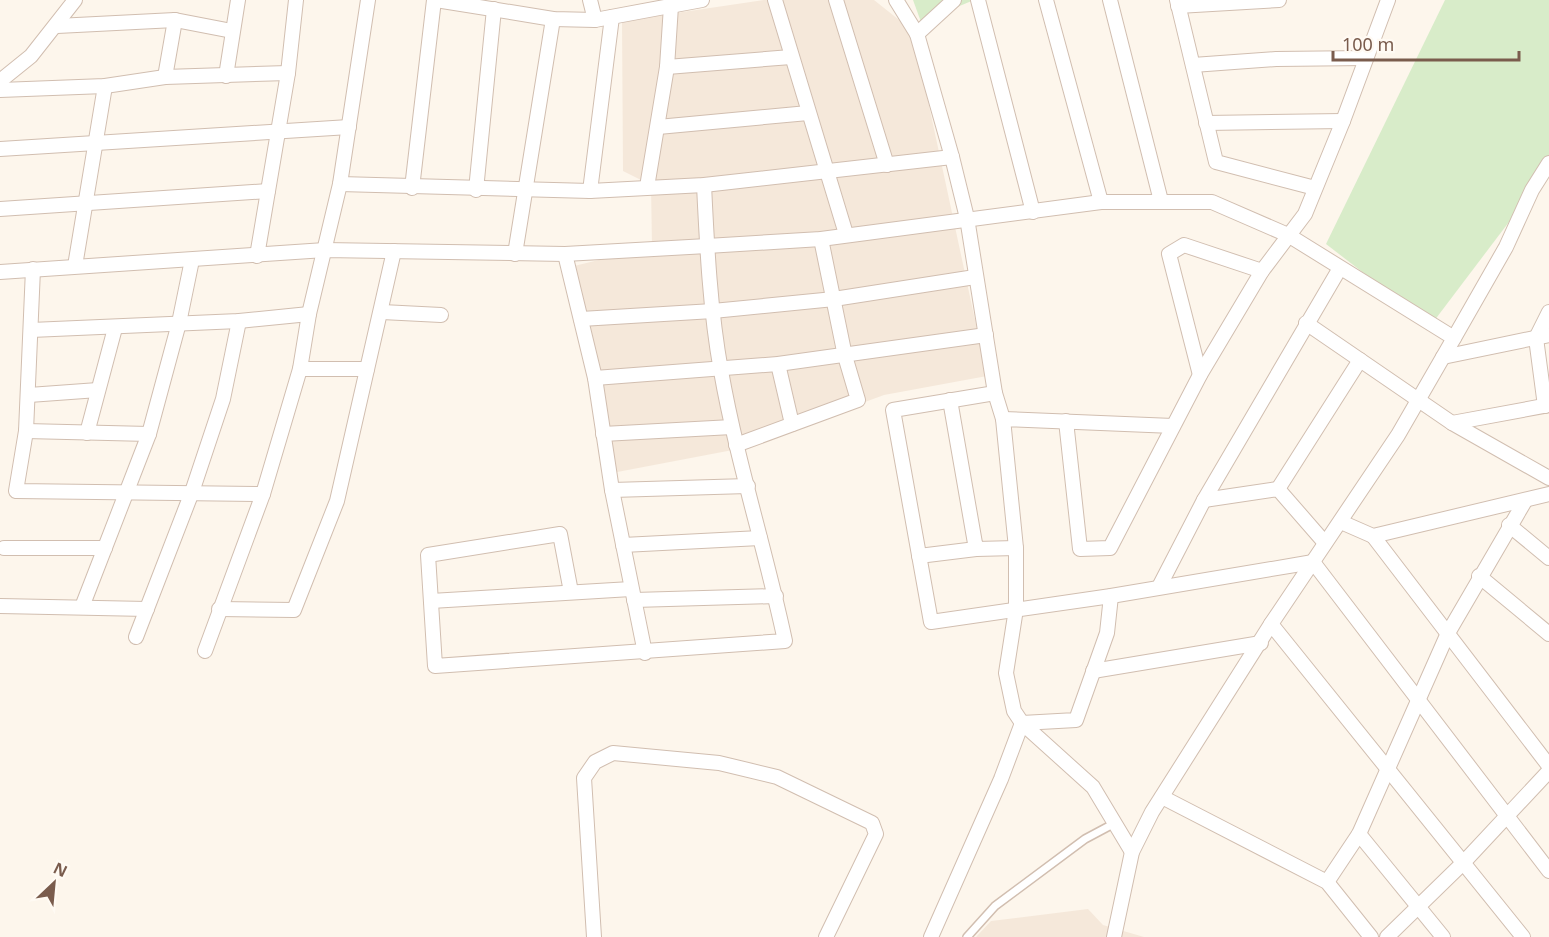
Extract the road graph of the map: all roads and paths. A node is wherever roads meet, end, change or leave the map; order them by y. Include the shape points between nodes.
1 (75, 0) edge
2 (238, 0) edge
3 (296, 0) edge
4 (368, 0) edge
5 (435, 0) edge
6 (590, 0) edge
7 (702, 0) edge
8 (776, 0) edge
9 (836, 0) edge
10 (896, 0) edge
11 (954, 0) edge
12 (978, 0) edge
13 (1046, 0) edge
14 (1110, 0) edge
15 (1279, 0) edge
16 (1388, 0) edge
17 (1178, 3) edge
18 (664, 5) edge
19 (494, 9) junction
20 (612, 17) junction
21 (175, 20) junction
22 (553, 20) junction
23 (595, 20) junction
24 (57, 26) junction
25 (232, 32) junction
26 (917, 34) junction
27 (791, 57) junction
28 (1366, 58) junction
29 (1193, 65) junction
30 (667, 67) junction
31 (288, 73) junction
32 (226, 76) junction
33 (165, 77) junction
34 (0, 81) edge
35 (105, 86) junction
36 (0, 90) edge
37 (808, 113) junction
38 (1343, 121) junction
39 (1206, 123) junction
40 (349, 127) junction
41 (658, 128) junction
42 (278, 132) junction
43 (95, 143) junction
44 (0, 149) edge
45 (952, 157) junction
46 (1549, 163) edge
47 (887, 165) junction
48 (827, 173) junction
49 (340, 184) junction
50 (704, 185) junction
51 (647, 187) junction
52 (412, 188) junction
53 (1315, 188) junction
54 (268, 190) junction
55 (476, 190) junction
56 (527, 191) junction
57 (590, 191) junction
58 (1161, 201) junction
59 (1101, 202) junction
60 (87, 203) junction
61 (0, 209) edge
62 (1033, 212) junction
63 (968, 218) junction
64 (846, 234) junction
65 (1288, 235) junction
66 (821, 239) junction
67 (707, 246) junction
68 (325, 250) junction
69 (394, 251) junction
70 (516, 254) junction
71 (565, 254) junction
72 (257, 256) junction
73 (192, 260) junction
74 (75, 266) junction
75 (1340, 268) junction
76 (33, 269) junction
77 (1262, 271) junction
78 (0, 272) edge
79 (975, 277) junction
80 (834, 299) junction
81 (713, 311) junction
82 (382, 312) junction
83 (1549, 312) edge
84 (309, 314) junction
85 (441, 315) dead end
86 (581, 319) junction
87 (239, 321) junction
88 (179, 323) junction
89 (1306, 323) junction
90 (115, 328) junction
91 (31, 330) junction
92 (986, 335) junction
93 (1542, 337) edge
94 (1454, 338) junction
95 (845, 356) junction
96 (1443, 357) junction
97 (1360, 360) junction
98 (778, 364) junction
99 (300, 369) junction
100 (368, 369) junction
101 (721, 369) junction
102 (1200, 375) junction
103 (595, 378) junction
104 (98, 390) junction
105 (995, 393) junction
106 (29, 395) junction
107 (950, 400) junction
108 (1418, 400) junction
109 (1547, 406) edge
110 (1003, 419) junction
111 (1066, 420) junction
112 (1452, 423) junction
113 (792, 424) junction
114 (1173, 426) junction
115 (732, 427) junction
116 (26, 431) junction
117 (87, 433) junction
118 (149, 434) junction
119 (603, 434) junction
120 (736, 445) junction
121 (1549, 478) edge
122 (747, 486) junction
123 (1278, 489) junction
124 (612, 490) junction
125 (128, 491) junction
126 (192, 492) junction
127 (263, 494) junction
128 (1549, 494) edge
129 (1204, 500) junction
130 (1525, 501) junction
131 (1341, 522) junction
132 (1509, 525) junction
133 (1373, 536) junction
134 (760, 538) junction
135 (1325, 543) junction
136 (623, 545) junction
137 (4, 548) dead end
138 (105, 548) junction
139 (1016, 548) junction
140 (976, 549) junction
141 (919, 556) junction
142 (1549, 558) edge
143 (1313, 562) junction
144 (1479, 576) junction
145 (1159, 587) junction
146 (571, 592) junction
147 (632, 594) junction
148 (776, 596) junction
149 (1112, 596) junction
150 (431, 601) junction
151 (0, 606) edge
152 (82, 607) junction
153 (147, 609) junction
154 (219, 609) junction
155 (1016, 609) junction
156 (1271, 624) junction
157 (1448, 633) junction
158 (1549, 634) edge
159 (136, 637) dead end
160 (1261, 642) junction
161 (206, 651) dead end
162 (645, 653) junction
163 (1093, 671) junction
164 (1419, 703) junction
165 (1022, 723) junction
166 (1549, 766) edge
167 (1389, 769) junction
168 (1549, 771) edge
169 (1162, 797) junction
170 (1507, 817) junction
171 (1115, 823) junction
172 (1359, 834) junction
173 (1132, 852) junction
174 (1463, 863) junction
175 (1549, 871) edge
176 (1327, 882) junction
177 (1417, 905) junction
178 (594, 937) edge
179 (826, 937) edge
180 (931, 937) edge
181 (967, 937) edge
182 (1114, 937) edge
183 (1371, 937) edge
184 (1387, 937) edge
185 (1443, 937) edge
186 (1523, 937) edge

1 - 24 street
2 - 25 street
3 - 31 street
4 - 40 street
5 - 19 street
5 - 52 street
6 - 23 street
7 - 18 street
8 - 27 street
9 - 47 street
10 - 26 street
11 - 26 street
12 - 62 street
13 - 59 street
14 - 58 street
15 - 17 street
16 - 28 street
17 - 29 street
18 - 20 street
18 - 30 street
19 - 22 street
19 - 55 street
20 - 23 street
20 - 57 street
21 - 24 street
21 - 25 street
21 - 33 street
22 - 23 street
22 - 56 street
24 - 34 street via 31,56
25 - 32 street
26 - 45 street
27 - 30 street
27 - 37 street
28 - 29 street via 1276,58
28 - 38 street
29 - 39 street
30 - 41 street
31 - 32 street
31 - 42 street
32 - 33 street
33 - 35 street
35 - 36 street
35 - 43 street
37 - 41 street
37 - 48 street
38 - 39 street
38 - 53 street
39 - 53 street via 1216,162
40 - 42 street
40 - 49 street
41 - 51 street
42 - 43 street
42 - 54 street
43 - 44 street
43 - 60 street
45 - 47 street
45 - 63 street
46 - 94 street
47 - 48 street
48 - 50 street
48 - 64 street
49 - 52 street
49 - 68 street
50 - 51 street
50 - 67 street
51 - 57 street
52 - 55 street
53 - 65 street via 1305,214
54 - 60 street
54 - 72 street
55 - 56 street
56 - 57 street
56 - 70 street
58 - 59 street
58 - 65 street via 1212,202
59 - 62 street
60 - 61 street
60 - 74 street
62 - 63 street
63 - 64 street
63 - 79 street
64 - 66 street
65 - 75 street
65 - 77 street
66 - 67 street
66 - 80 street
67 - 71 street
67 - 81 street
68 - 69 street
68 - 72 street
68 - 84 street
69 - 70 street
69 - 82 street
70 - 71 street
71 - 86 street
72 - 73 street
73 - 74 street
73 - 88 street
74 - 76 street
75 - 89 street
75 - 94 street
76 - 78 street
76 - 91 street
77 - 102 street
77 - 102 street via 1184,245 1169,254
79 - 80 street
79 - 92 street
80 - 81 street
80 - 95 street
81 - 86 street
81 - 101 street
82 - 85 street
82 - 100 street
83 - 93 street
84 - 87 street
84 - 99 street
86 - 103 street
87 - 88 street
87 - 126 street via 223,399
88 - 90 street
88 - 118 street
89 - 97 street
89 - 129 street
90 - 91 street
90 - 104 street
91 - 106 street
92 - 95 street
92 - 105 street
93 - 96 street
93 - 109 street
94 - 96 street
95 - 98 street
95 - 113 street via 858,400
96 - 108 street
97 - 108 street
97 - 123 street
98 - 101 street
98 - 113 street
99 - 100 street
99 - 127 street
100 - 154 street via 337,501 294,610
101 - 103 street
101 - 115 street
102 - 114 street
103 - 119 street
104 - 106 street
104 - 117 street
105 - 107 street
105 - 110 street
106 - 116 street
107 - 140 street
107 - 141 street via 893,410
108 - 112 street
108 - 131 street
109 - 112 street
110 - 111 street
110 - 139 street
111 - 114 street
111 - 114 street via 1080,549 1110,548
112 - 121 street
113 - 120 street
115 - 119 street
115 - 120 street
116 - 117 street
116 - 125 street via 16,491
117 - 118 street
118 - 125 street
119 - 124 street
120 - 122 street
122 - 124 street
122 - 134 street
123 - 129 street
123 - 135 street
124 - 136 street
125 - 126 street
125 - 138 street
126 - 127 street
126 - 153 street
127 - 154 street
128 - 130 street
129 - 145 street
130 - 132 street
130 - 133 street
131 - 133 street
131 - 135 street
132 - 142 street
132 - 144 street
133 - 157 street
134 - 136 street
134 - 148 street
135 - 143 street
136 - 147 street
137 - 138 street
138 - 152 street
139 - 140 street
139 - 155 street
140 - 141 street
141 - 155 street via 931,622
143 - 145 street
143 - 156 street
143 - 164 street
144 - 157 street
144 - 158 street
145 - 149 street
146 - 147 street
146 - 150 street
146 - 150 street via 560,534 428,555
147 - 148 street
147 - 162 street
148 - 162 street via 785,641
149 - 155 street
149 - 163 street via 1107,633
150 - 162 street via 435,666
151 - 152 street
152 - 153 street
153 - 159 street
154 - 161 street
155 - 165 street via 1006,672 1014,711
156 - 160 street
156 - 167 street
157 - 164 street
157 - 166 street
160 - 163 street
160 - 169 street
163 - 165 street via 1076,720
164 - 167 street
164 - 170 street
165 - 171 street via 1086,779
165 - 180 street
167 - 172 street
167 - 174 street
168 - 170 street
169 - 173 street
169 - 176 street
170 - 174 street
170 - 175 street
171 - 173 street
171 - 181 lane via 1085,839 995,906
172 - 176 street
172 - 177 street
173 - 182 street
174 - 177 street
174 - 186 street
176 - 183 street
177 - 184 street
177 - 185 street
178 - 179 street via 584,778 595,762 613,753 719,764 777,777 872,823 876,834

